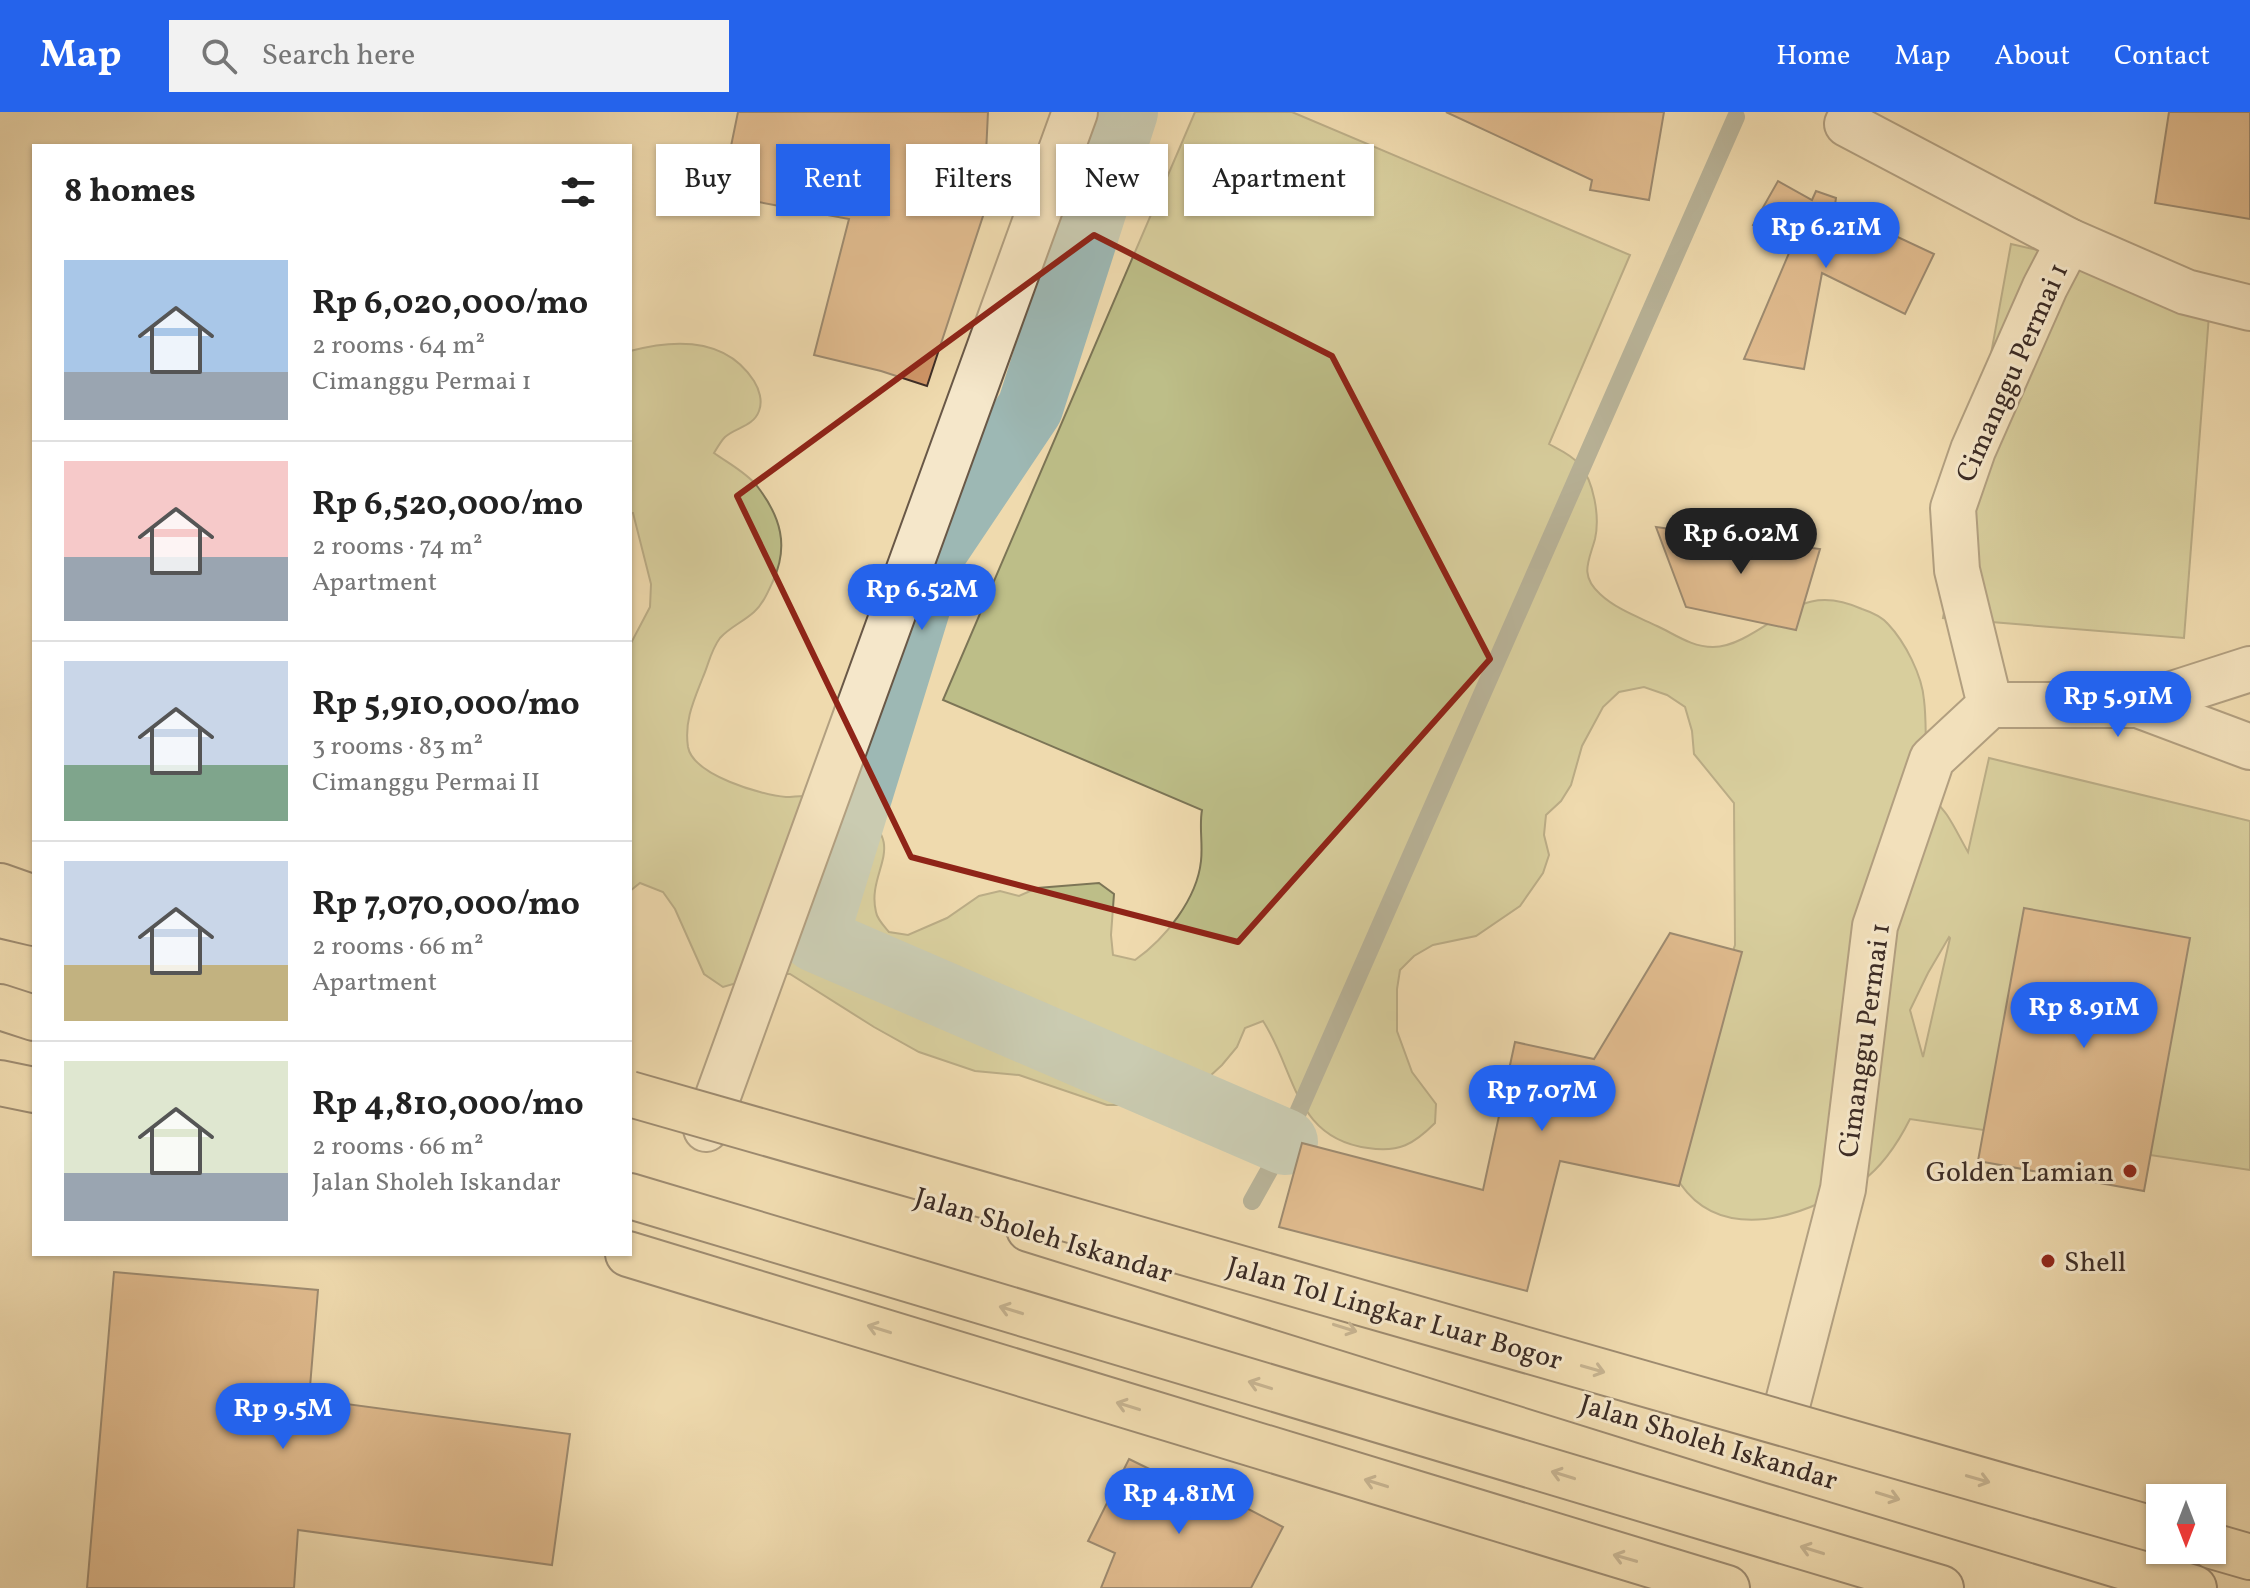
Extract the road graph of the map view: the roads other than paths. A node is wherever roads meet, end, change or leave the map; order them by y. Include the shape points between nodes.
1 (1075, 112) edge
2 (1847, 124) dead end
3 (2069, 241) junction
4 (2250, 308) edge
5 (2250, 669) edge
6 (1990, 705) junction
7 (2138, 705) junction
8 (2250, 747) edge
9 (0, 886) edge
10 (32, 897) edge
11 (0, 915) edge
12 (32, 923) edge
13 (0, 1007) edge
14 (32, 1017) edge
15 (0, 1083) edge
16 (32, 1090) edge
17 (0, 1094) edge
18 (632, 1095) edge
19 (32, 1096) edge
20 (632, 1104) edge
21 (706, 1129) junction
22 (632, 1197) edge
23 (632, 1255) edge
24 (1773, 1461) junction
25 (2146, 1527) edge
26 (2226, 1550) edge
27 (2250, 1557) edge
28 (1727, 1588) edge
29 (1941, 1588) edge
30 (2194, 1588) edge

1 - 21 street
2 - 3 street
3 - 4 street via 2186,292
3 - 6 street, Cimanggu Permai 1 via 1973,450 1953,508 1957,570
5 - 7 street
6 - 7 street
6 - 24 street, Cimanggu Permai 1 via 1932,759 1875,926 1843,1189
7 - 8 street
9 - 10 highway
11 - 12 highway
13 - 14 highway
15 - 16 highway
17 - 19 highway
18 -> 25 highway, Jalan Tol Lingkar Luar Bogor, bridge
20 - 21 highway, Jalan Sholeh Iskandar
21 -> 24 highway, Jalan Sholeh Iskandar
29 -> 22 highway
28 -> 23 highway
24 -> 30 highway, Jalan Sholeh Iskandar
26 - 27 highway

